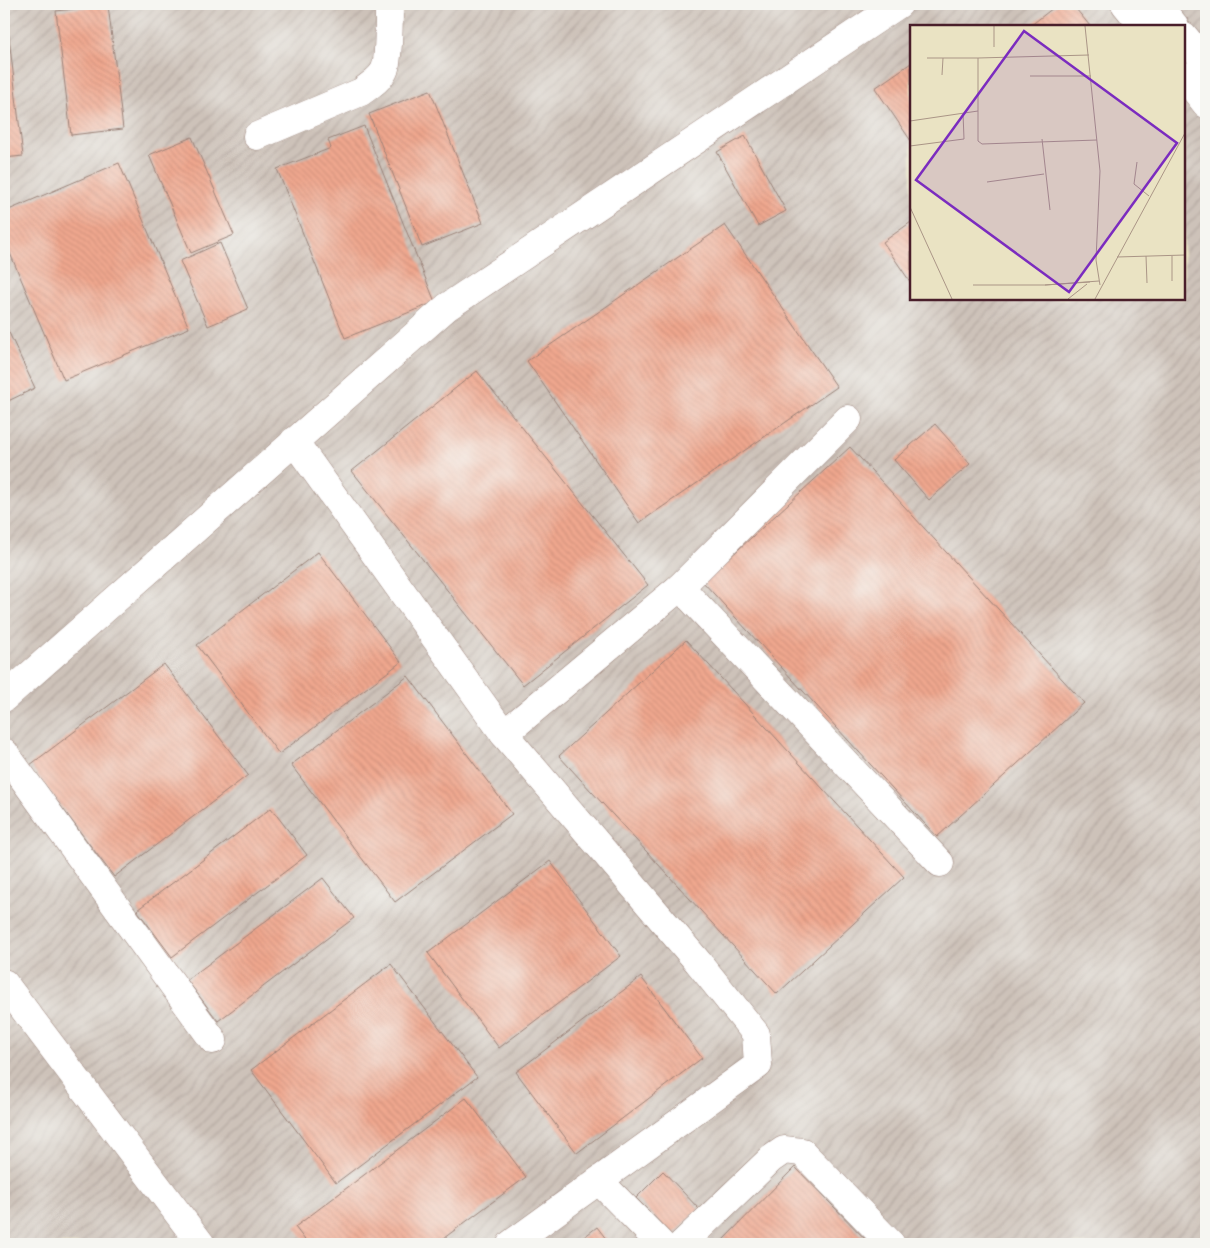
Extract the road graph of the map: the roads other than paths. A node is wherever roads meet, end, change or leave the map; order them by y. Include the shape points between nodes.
1 (389, 4) edge
2 (900, 4) edge
3 (1125, 4) edge
4 (1157, 4) edge
5 (1142, 25) edge
6 (1174, 25) edge
7 (1185, 37) edge
8 (1206, 63) edge
9 (1185, 77) edge
10 (1206, 104) edge
11 (257, 136) dead end
12 (848, 419) dead end
13 (294, 441) junction
14 (680, 587) junction
15 (4, 698) edge
16 (504, 734) junction
17 (4, 752) edge
18 (940, 863) dead end
19 (4, 983) edge
20 (213, 1040) dead end
21 (599, 1181) junction
22 (201, 1244) edge
23 (512, 1244) edge
24 (661, 1244) edge
25 (682, 1244) edge
26 (891, 1244) edge

1 - 11 street via 385,70 375,82 361,92
2 - 13 street via 447,307
3 - 5 street
4 - 6 street
7 - 8 street
9 - 10 street
12 - 14 street
13 - 15 street
13 - 16 street
14 - 16 street
14 - 18 street
16 - 21 street via 756,1034 758,1065
17 - 20 street
19 - 22 street
21 - 23 street
21 - 24 street
25 - 26 street via 784,1150 802,1152

